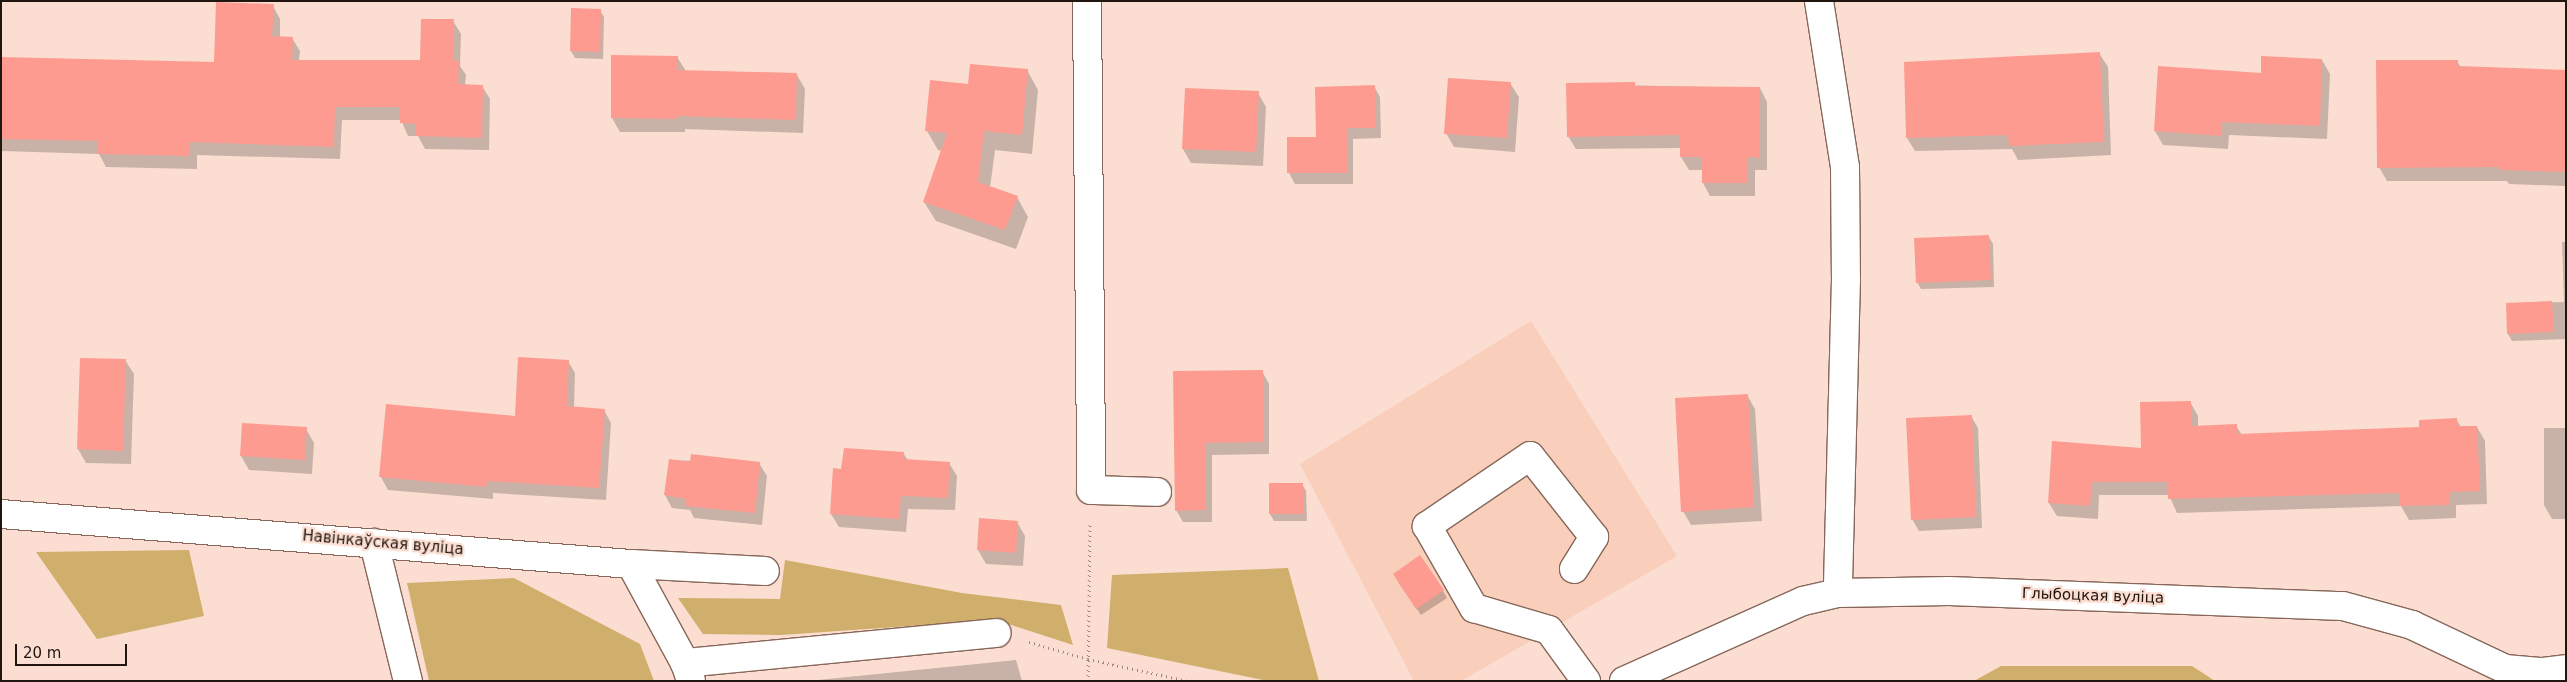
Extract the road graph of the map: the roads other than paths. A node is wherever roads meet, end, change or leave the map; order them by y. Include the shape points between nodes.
1 (1087, 1) edge
2 (1819, 1) edge
3 (1157, 492) dead end
4 (1, 514) edge
5 (374, 543) junction
6 (631, 564) junction
7 (1574, 569) dead end
8 (765, 571) dead end
9 (1838, 593) junction
10 (997, 633) road end
11 (2566, 669) edge
12 (688, 672) edge
13 (408, 681) edge
14 (1586, 681) edge
15 (1624, 681) edge

1 - 3 street via 1091,490
2 - 9 street via 1845,167 1846,279
4 - 5 street, Навінкаўская вуліца
5 - 6 street, Навінкаўская вуліца
5 - 13 street
6 - 8 street, Навінкаўская вуліца
6 - 12 street
7 - 14 street via 1594,537 1530,456 1427,526 1474,608 1549,630
9 - 11 street, Глыбоцкая вуліца via 1949,591 2343,606 2412,625 2505,669 2543,672
9 - 15 street, Глыбоцкая вуліца via 1803,601
10 - 12 street

